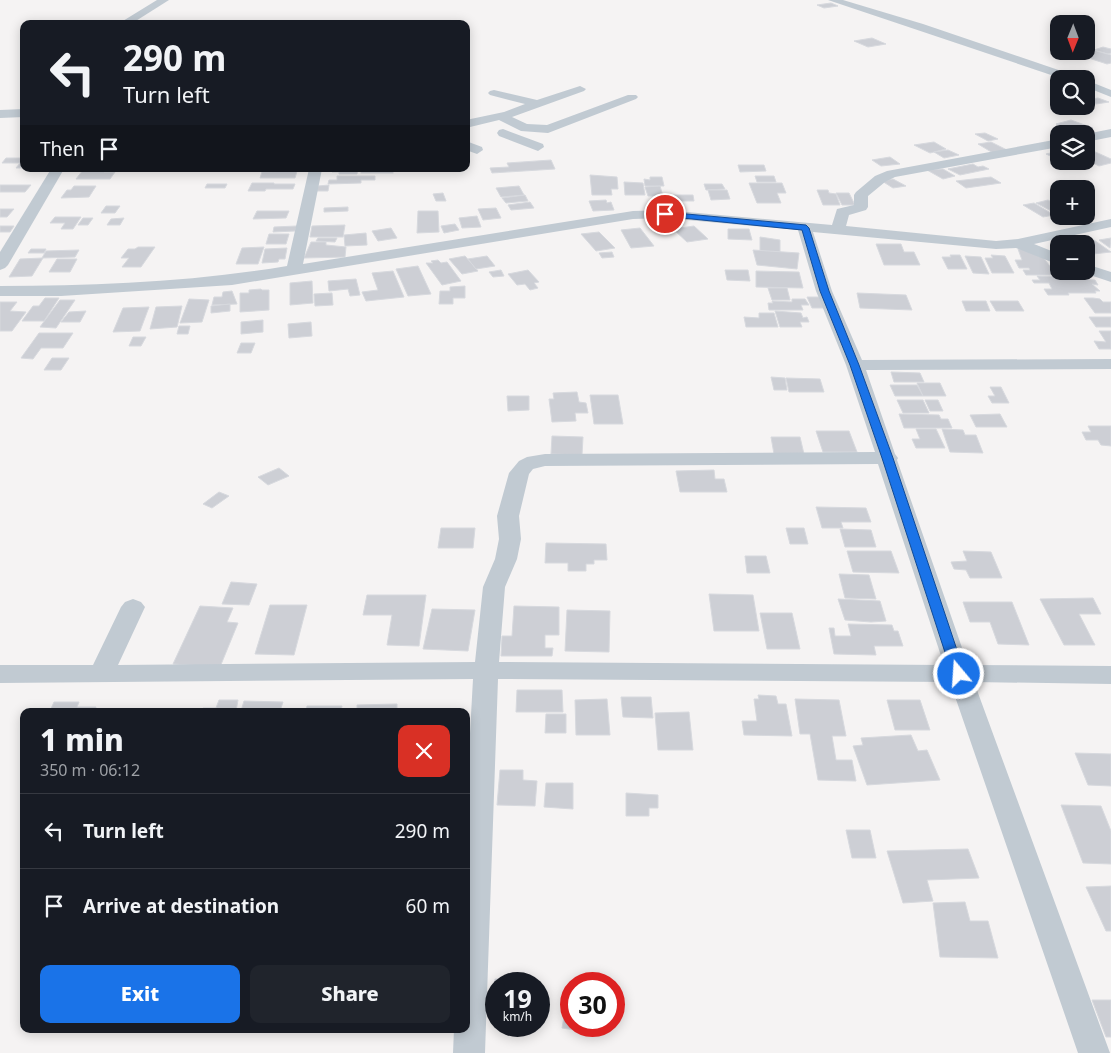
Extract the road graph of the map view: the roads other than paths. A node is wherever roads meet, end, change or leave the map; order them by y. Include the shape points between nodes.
1 (164, 0) edge
2 (833, 0) edge
3 (130, 20) edge
4 (1050, 71) edge
5 (1095, 87) edge
6 (580, 89) dead end
7 (494, 93) dead end
8 (1111, 94) edge
9 (632, 97) dead end
10 (538, 104) junction
11 (20, 113) edge
12 (0, 114) edge
13 (500, 116) junction
14 (470, 121) edge
15 (470, 121) edge
16 (1111, 133) edge
17 (1095, 136) edge
18 (1050, 145) edge
19 (538, 147) dead end
20 (55, 172) edge
21 (314, 172) edge
22 (1111, 223) edge
23 (806, 228) junction
24 (838, 230) junction
25 (1018, 243) junction
26 (1050, 256) edge
27 (0, 265) edge
28 (294, 271) junction
29 (1095, 272) edge
30 (1111, 277) edge
31 (0, 291) edge
32 (1111, 364) edge
33 (855, 365) junction
34 (888, 458) junction
35 (133, 607) dead end
36 (486, 670) junction
37 (0, 674) edge
38 (101, 674) junction
39 (959, 674) junction
40 (1111, 675) edge
41 (470, 1030) edge
42 (470, 1033) edge
43 (469, 1053) edge
44 (1094, 1053) edge

1 - 3 street
2 - 4 street
5 - 8 street
6 - 10 street
7 - 10 street
9 - 13 street via 548,129 525,128
10 - 13 street
11 - 12 street
13 - 14 street
15 - 19 street
16 - 17 street
18 - 24 street via 886,176 861,195 861,207 842,212
20 - 27 street
21 - 28 street
22 - 25 street
23 - 24 street
23 - 28 street via 706,217 634,215
23 - 33 street via 824,291
24 - 25 street via 996,246
25 - 26 street
28 - 31 street via 232,280 136,287
29 - 30 street
32 - 33 street
33 - 34 street
34 - 36 street via 621,458 545,460 526,465 519,473 511,503 506,559 494,587
34 - 39 street
35 - 38 street
36 - 38 street
36 - 39 street
36 - 41 street
37 - 38 street
39 - 40 street
39 - 44 street
42 - 43 street

